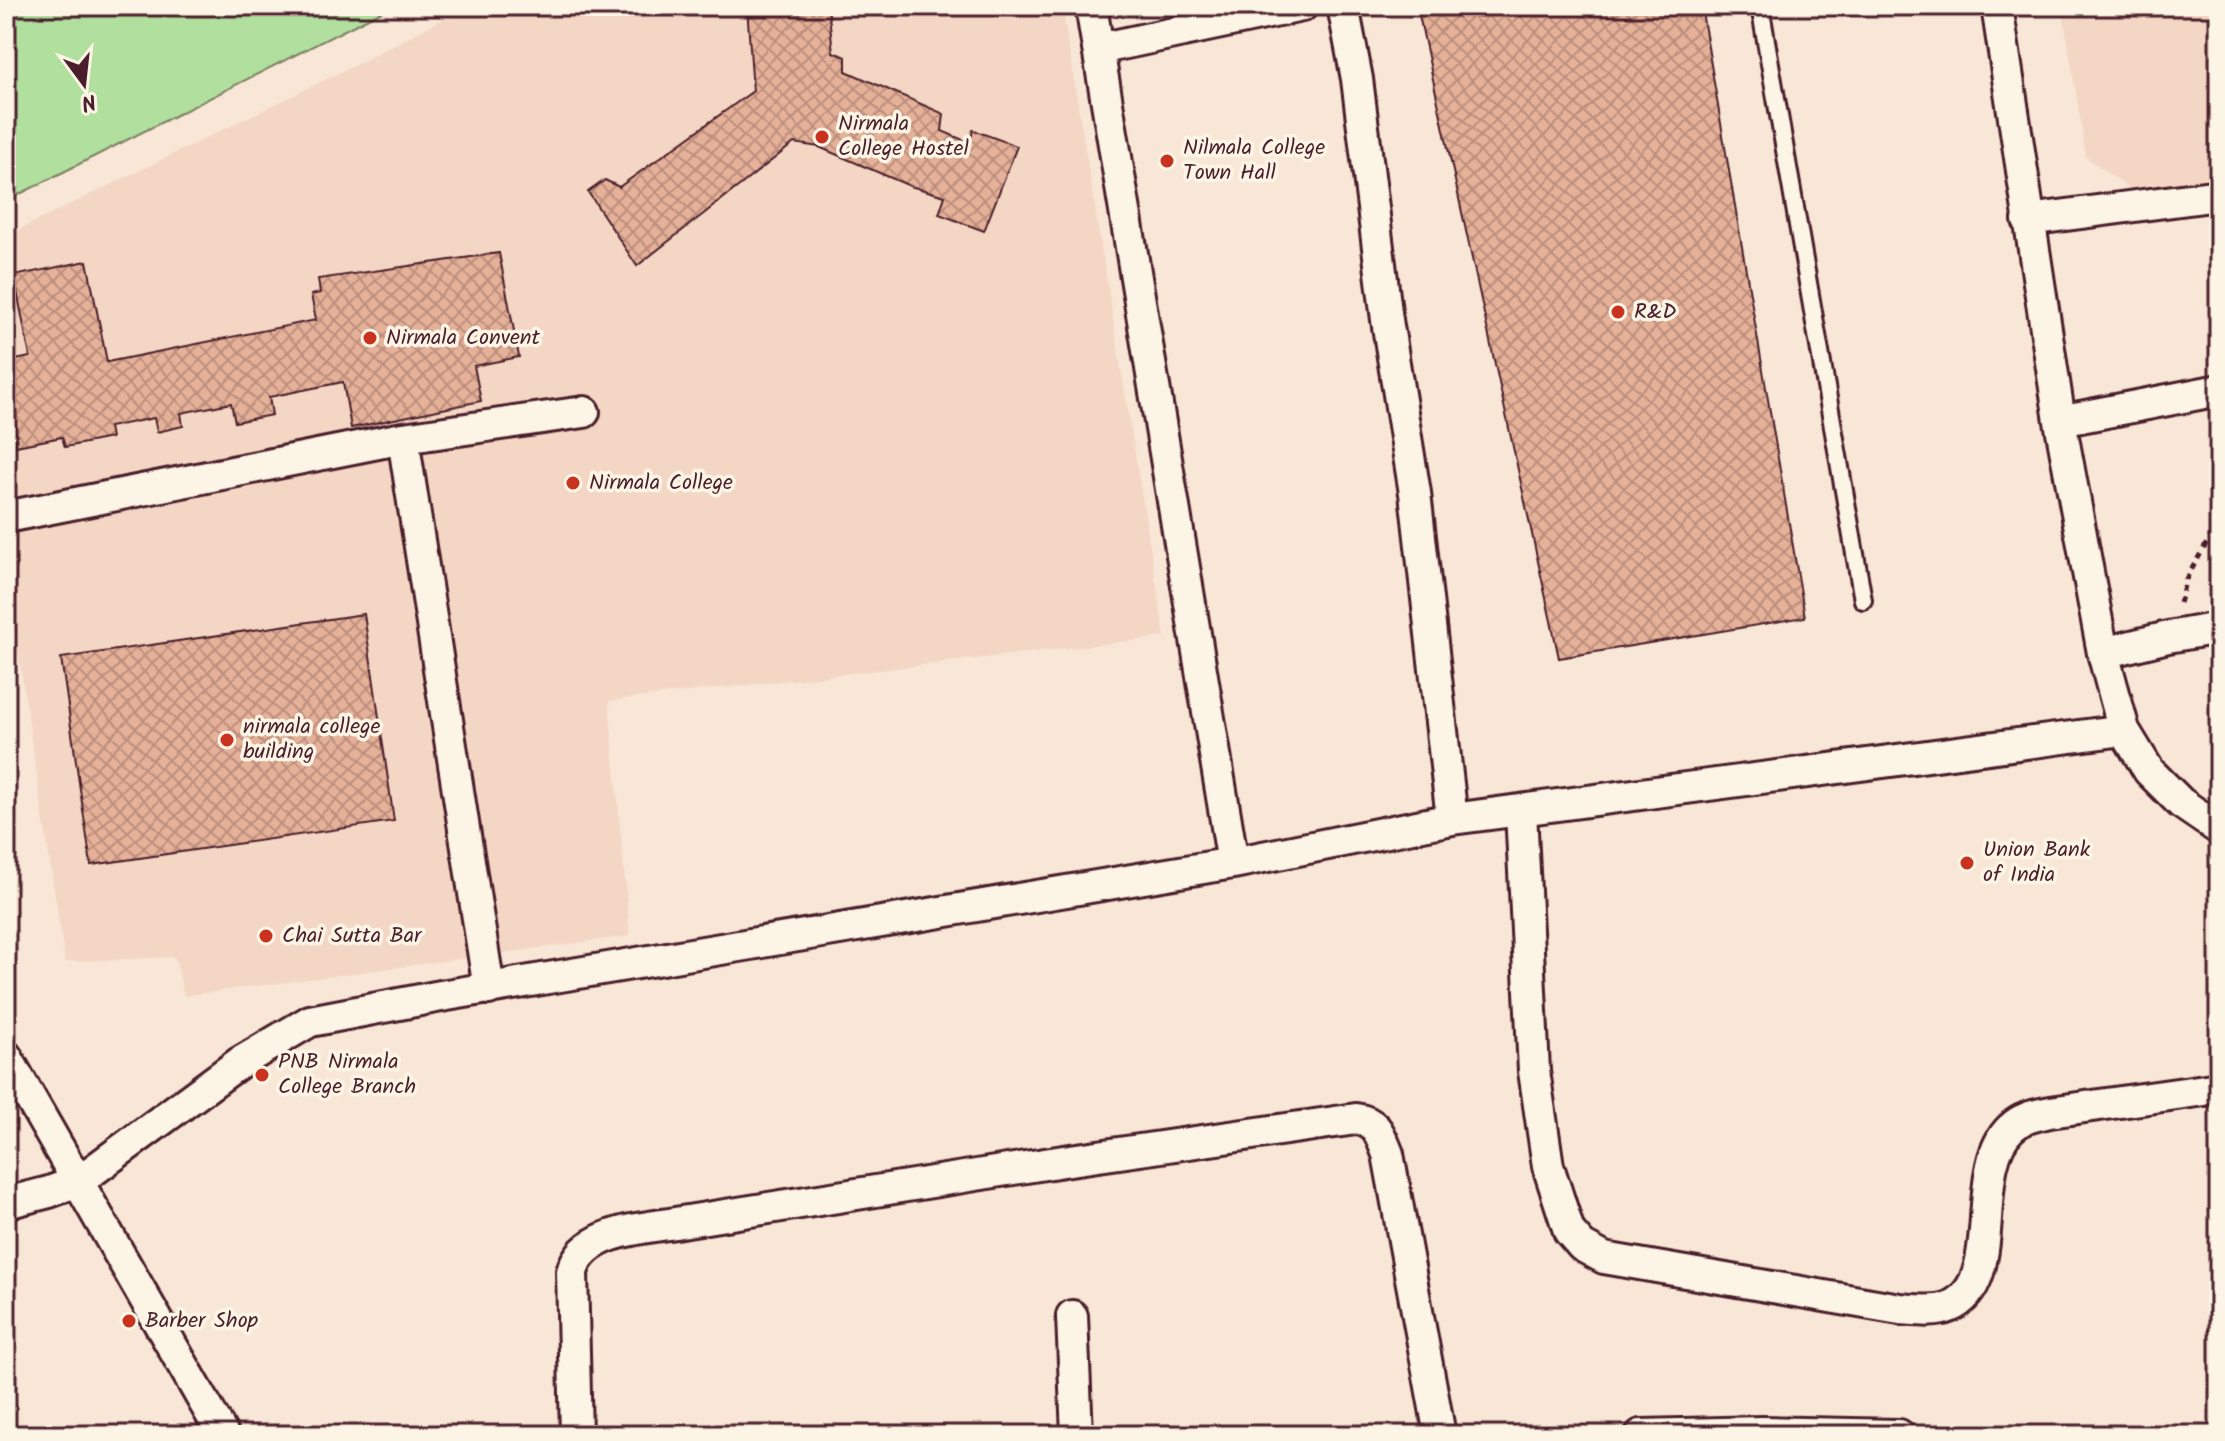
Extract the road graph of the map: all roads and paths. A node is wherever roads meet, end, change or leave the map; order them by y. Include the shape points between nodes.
1 (1091, 6) edge
2 (1302, 6) edge
3 (1343, 6) edge
4 (1760, 6) edge
5 (1997, 6) edge
6 (1098, 49) junction
7 (2219, 195) edge
8 (2028, 220) junction
9 (2219, 390) edge
10 (584, 412) dead end
11 (2060, 421) junction
12 (403, 438) junction
13 (6, 517) edge
14 (2219, 522) edge
15 (1863, 600) dead end
16 (2219, 628) edge
17 (2168, 637) junction
18 (2103, 653) junction
19 (2124, 730) junction
20 (1521, 811) junction
21 (1452, 819) junction
22 (2219, 829) edge
23 (1233, 863) junction
24 (489, 989) junction
25 (6, 1056) edge
26 (2219, 1088) edge
27 (79, 1181) junction
28 (6, 1203) edge
29 (1072, 1316) dead end
30 (223, 1435) edge
31 (576, 1435) edge
32 (1077, 1435) edge
33 (1440, 1435) edge
34 (1641, 1435) edge
35 (1899, 1435) edge

1 - 6 street
2 - 6 street
3 - 21 street via 1415,493
4 - 15 lane
5 - 8 street
6 - 23 street
7 - 8 street
8 - 11 street
9 - 11 street
10 - 12 street
11 - 18 street
12 - 13 street
12 - 24 street
14 - 17 path via 2186,579
16 - 17 street
17 - 18 street
18 - 19 street
19 - 20 street
19 - 22 street via 2149,771 2181,803
20 - 21 street
20 - 26 street via 1534,1071 1548,1166 1569,1231 1604,1258 1900,1309 1948,1308 1962,1299 1979,1272 1991,1173 2010,1128 2050,1112
21 - 23 street
23 - 24 street
24 - 27 street via 310,1021 239,1063
25 - 27 street
27 - 28 street
27 - 30 street
29 - 32 street
31 - 33 street via 572,1272 576,1257 602,1239 675,1223 1356,1119 1377,1128 1388,1154
34 - 35 street

